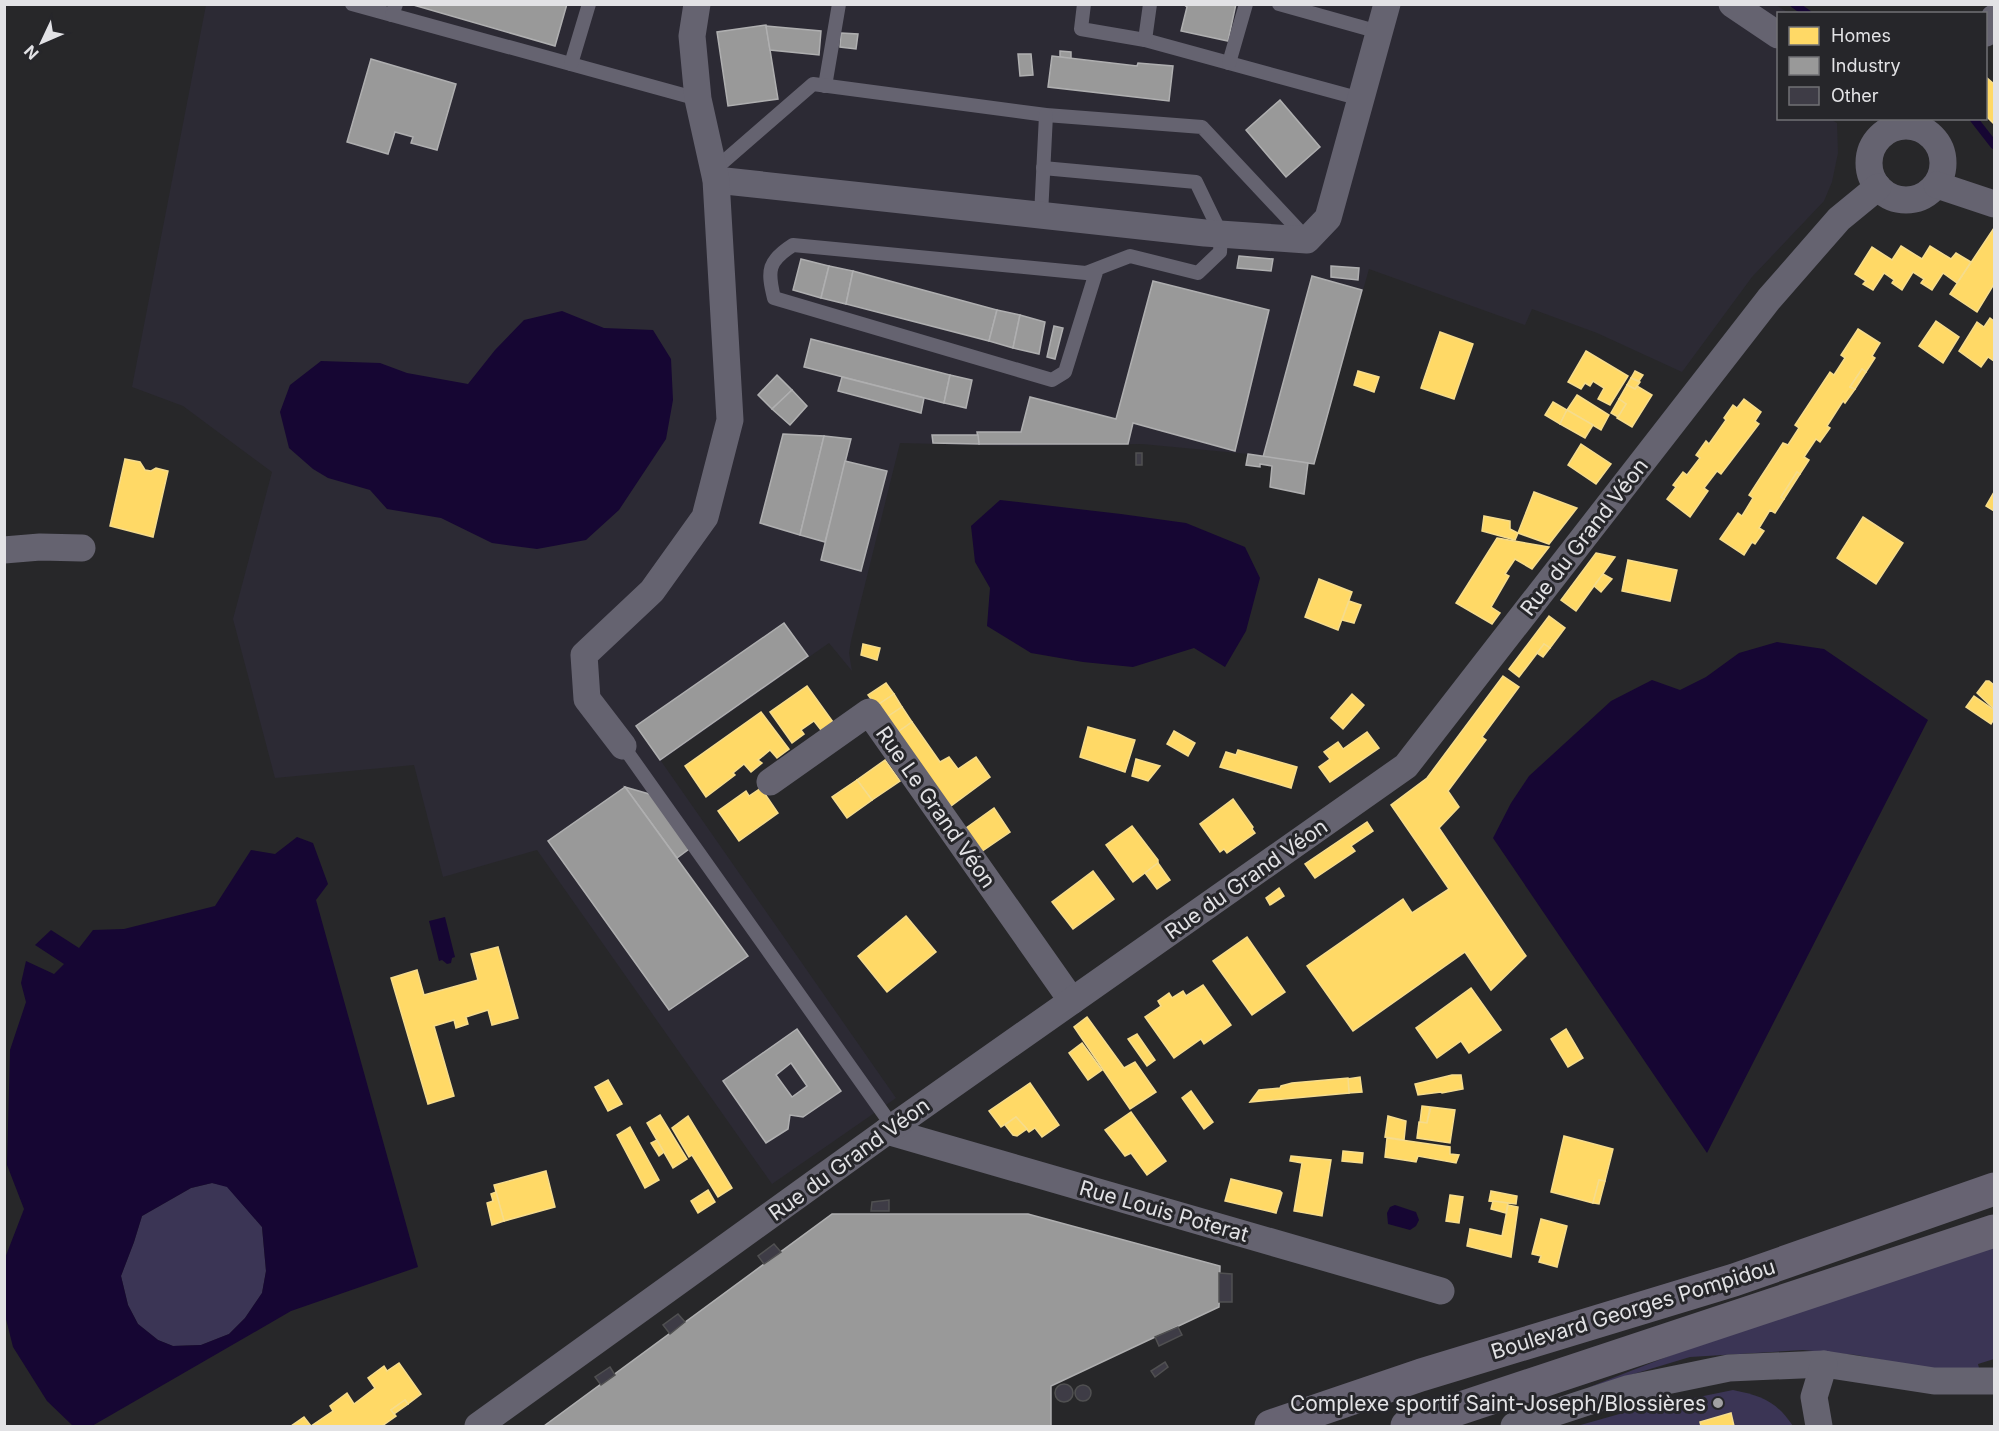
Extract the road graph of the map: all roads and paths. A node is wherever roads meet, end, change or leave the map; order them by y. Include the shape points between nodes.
1 (352, 4) edge
2 (590, 4) edge
3 (697, 4) edge
4 (839, 4) edge
5 (1084, 4) edge
6 (1150, 4) edge
7 (1246, 4) edge
8 (1279, 4) edge
9 (1387, 4) edge
10 (1732, 4) edge
11 (394, 10) edge
12 (1995, 18) edge
13 (1987, 31) edge
14 (1379, 32) junction
15 (1777, 34) edge
16 (1145, 40) junction
17 (1229, 63) junction
18 (571, 64) junction
19 (825, 86) junction
20 (698, 99) junction
21 (1361, 99) junction
22 (1046, 116) junction
23 (1930, 125) edge
24 (1876, 127) edge
25 (1043, 168) junction
26 (715, 175) junction
27 (1937, 184) junction
28 (1878, 188) junction
29 (1995, 204) edge
30 (1041, 215) junction
31 (1221, 234) junction
32 (1307, 240) junction
33 (1097, 269) junction
34 (82, 548) dead end
35 (4, 550) edge
36 (623, 746) joint
37 (770, 782) dead end
38 (1072, 1001) junction
39 (890, 1129) junction
40 (1995, 1189) edge
41 (1995, 1231) edge
42 (1441, 1291) dead end
43 (1824, 1364) junction
44 (1995, 1381) edge
45 (478, 1426) edge
46 (1271, 1426) edge
47 (1407, 1426) edge
48 (1514, 1426) edge
49 (1819, 1426) edge

1 - 11 lane
2 - 18 lane
3 - 20 street via 692,36
4 - 19 lane
5 - 16 lane via 1081,29
6 - 16 lane
7 - 17 lane
8 - 14 lane
9 - 14 street
10 - 15 street
11 - 18 lane
12 - 13 street
14 - 21 street
16 - 17 lane
17 - 21 lane
18 - 20 lane
19 - 22 lane
19 - 26 lane via 813,84
20 - 26 street
21 - 32 street via 1329,218
22 - 25 lane
22 - 32 lane via 1202,127
23 - 24 street
23 - 27 street via 1943,162
24 - 28 street via 1869,166
25 - 30 lane
25 - 31 lane via 1196,182
26 - 30 street
26 - 36 street via 730,420 705,517 652,591 584,655 587,699
27 - 28 street via 1929,193 1908,201 1886,195
27 - 29 street
28 - 38 street, Rue du Grand Véon via 1839,219 1769,298 1406,766
30 - 31 street
31 - 32 street
31 - 33 lane via 1220,252 1197,273 1130,256
33 - 33 lane via 1065,372 1052,380 774,297 768,275 777,255 793,245 1086,273
34 - 35 street
36 - 39 lane
37 - 38 street, Rue Le Grand Véon via 869,712
38 - 39 street, Rue du Grand Véon
39 - 42 street, Rue Louis Poterat
39 - 45 street, Rue du Grand Véon
40 - 46 main road, Boulevard Georges Pompidou via 1734,1280 1420,1375
41 - 47 main road, Boulevard Georges Pompidou
43 - 44 street via 1934,1381
43 - 48 street via 1730,1368 1627,1389
43 - 49 street via 1814,1397

